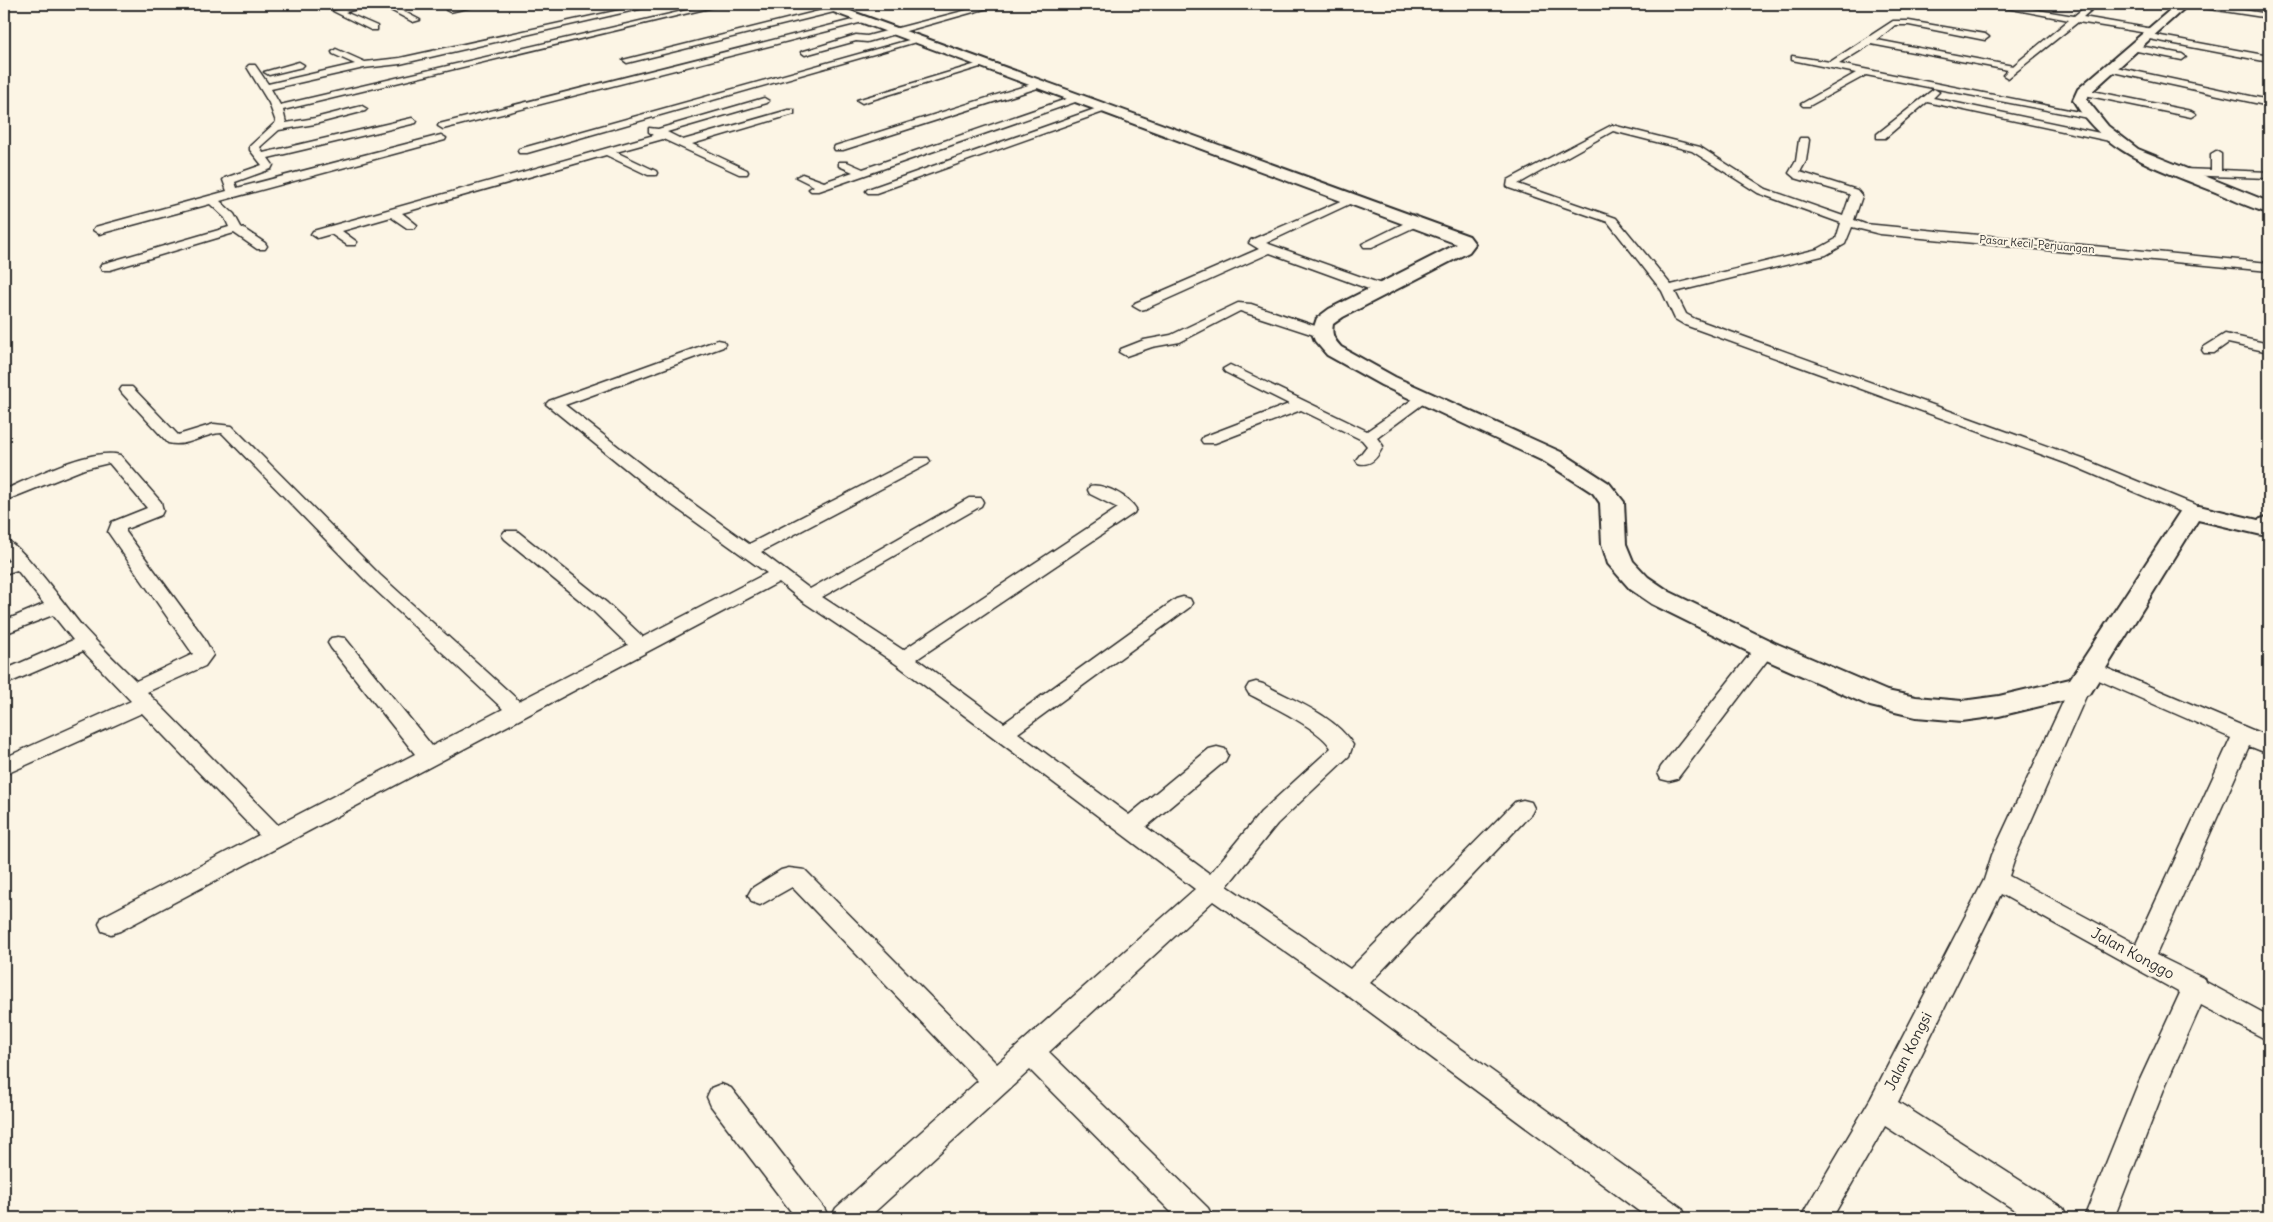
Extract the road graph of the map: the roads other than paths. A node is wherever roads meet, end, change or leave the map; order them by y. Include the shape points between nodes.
1 (374, 4) edge
2 (383, 4) edge
3 (480, 4) edge
4 (657, 4) edge
5 (722, 4) edge
6 (998, 4) edge
7 (1990, 4) edge
8 (2094, 4) edge
9 (2183, 4) edge
10 (2192, 4) edge
11 (828, 6) edge
12 (450, 10) dead end
13 (2269, 16) edge
14 (864, 19) junction
15 (2077, 19) junction
16 (416, 20) dead end
17 (374, 28) dead end
18 (896, 31) junction
19 (2150, 34) junction
20 (1985, 37) dead end
21 (919, 40) junction
22 (1870, 41) junction
23 (2134, 48) junction
24 (336, 52) dead end
25 (805, 52) dead end
26 (2182, 56) dead end
27 (1796, 58) dead end
28 (2269, 59) edge
29 (627, 60) dead end
30 (986, 64) junction
31 (364, 65) junction
32 (1832, 65) junction
33 (2113, 66) junction
34 (252, 67) dead end
35 (269, 72) dead end
36 (1865, 72) junction
37 (318, 75) junction
38 (1041, 84) junction
39 (266, 87) junction
40 (1940, 87) junction
41 (2083, 92) junction
42 (2269, 93) edge
43 (1078, 98) junction
44 (1925, 99) junction
45 (862, 100) dead end
46 (764, 101) dead end
47 (2269, 103) edge
48 (1806, 104) dead end
49 (1028, 106) dead end
50 (1106, 108) junction
51 (276, 109) junction
52 (362, 109) dead end
53 (1913, 109) junction
54 (2252, 110) dead end
55 (1041, 111) junction
56 (791, 112) dead end
57 (1930, 113) dead end
58 (2191, 114) dead end
59 (2269, 114) edge
60 (996, 117) dead end
61 (2094, 118) junction
62 (412, 120) dead end
63 (634, 120) junction
64 (1009, 122) junction
65 (444, 126) dead end
66 (2056, 126) junction
67 (278, 127) junction
68 (960, 129) dead end
69 (661, 133) junction
70 (974, 134) junction
71 (2037, 134) dead end
72 (1882, 136) dead end
73 (441, 138) dead end
74 (2114, 139) junction
75 (1804, 140) dead end
76 (926, 141) dead end
77 (682, 144) junction
78 (940, 146) junction
79 (839, 148) dead end
80 (523, 151) dead end
81 (606, 152) junction
82 (890, 153) dead end
83 (2216, 154) dead end
84 (260, 157) junction
85 (904, 158) junction
86 (842, 164) dead end
87 (550, 168) junction
88 (742, 172) dead end
89 (864, 172) junction
90 (2181, 172) junction
91 (652, 173) dead end
92 (2216, 173) junction
93 (563, 174) dead end
94 (2269, 175) edge
95 (802, 177) dead end
96 (499, 182) junction
97 (513, 189) dead end
98 (872, 191) dead end
99 (233, 193) junction
100 (447, 197) junction
101 (1352, 199) junction
102 (212, 200) junction
103 (460, 204) dead end
104 (2269, 208) edge
105 (393, 212) junction
106 (1415, 222) junction
107 (1848, 223) junction
108 (411, 225) dead end
109 (236, 229) junction
110 (99, 230) dead end
111 (333, 230) junction
112 (317, 234) dead end
113 (351, 242) dead end
114 (1368, 244) dead end
115 (261, 246) dead end
116 (1268, 249) junction
117 (106, 267) dead end
118 (2269, 267) edge
119 (1382, 289) junction
120 (1668, 290) junction
121 (1140, 306) dead end
122 (1322, 334) junction
123 (718, 344) dead end
124 (2269, 348) edge
125 (2210, 350) dead end
126 (1126, 352) dead end
127 (1230, 370) dead end
128 (127, 390) dead end
129 (1424, 398) junction
130 (1302, 404) junction
131 (1368, 437) junction
132 (1208, 440) dead end
133 (1364, 460) dead end
134 (922, 461) dead end
135 (1096, 490) dead end
136 (4, 496) edge
137 (975, 502) dead end
138 (2199, 512) junction
139 (2267, 527) edge
140 (511, 535) dead end
141 (4, 544) edge
142 (749, 551) junction
143 (13, 566) edge
144 (780, 574) junction
145 (809, 597) junction
146 (1183, 603) dead end
147 (55, 607) junction
148 (4, 628) edge
149 (86, 642) junction
150 (338, 642) dead end
151 (641, 646) junction
152 (1765, 649) junction
153 (903, 659) junction
154 (4, 678) edge
155 (2086, 678) junction
156 (1256, 689) dead end
157 (140, 697) junction
158 (517, 711) junction
159 (1004, 733) junction
160 (2243, 735) junction
161 (2269, 746) edge
162 (1217, 755) dead end
163 (429, 757) junction
164 (4, 767) edge
165 (1669, 773) dead end
166 (1522, 808) dead end
167 (1130, 827) junction
168 (275, 837) junction
169 (1996, 880) junction
170 (1212, 888) junction
171 (760, 895) dead end
172 (112, 924) dead end
173 (2142, 957) junction
174 (1352, 984) junction
175 (2196, 987) junction
176 (2269, 1028) edge
177 (1030, 1052) junction
178 (997, 1082) junction
179 (721, 1097) dead end
180 (1881, 1107) junction
181 (814, 1218) edge
182 (846, 1218) edge
183 (1198, 1218) edge
184 (1672, 1218) edge
185 (1816, 1218) edge
186 (2052, 1218) edge
187 (2099, 1218) edge

1 - 17 street via 336,12
2 - 16 street
3 - 12 street
4 - 31 street via 400,61
5 - 51 street
6 - 18 street
7 - 15 street
8 - 15 street
9 - 19 street
10 - 13 street
11 - 14 street
11 - 29 street
14 - 18 street
14 - 65 street
15 - 19 street
15 - 22 street via 2012,72
18 - 21 street
18 - 25 street
19 - 23 street
19 - 28 street
20 - 22 street via 1898,22
21 - 30 street
21 - 63 street
22 - 32 street
23 - 26 street
23 - 33 street
24 - 31 street
27 - 32 street
30 - 38 street
30 - 45 street
31 - 37 street
32 - 36 street
33 - 41 street
33 - 42 street
33 - 47 street
34 - 39 street
35 - 37 street via 296,63
36 - 40 street
36 - 48 street
37 - 39 street
38 - 43 street
38 - 79 street
39 - 51 street
40 - 44 street
40 - 61 street
41 - 58 street
41 - 61 street via 2080,100
43 - 50 street
43 - 55 street
44 - 53 street
44 - 66 street
46 - 69 street
49 - 55 street
50 - 98 street
50 - 101 street
51 - 67 street via 281,119
52 - 67 street
53 - 57 street
53 - 72 street
54 - 59 street
55 - 64 street
56 - 77 street
60 - 64 street
61 - 74 street
62 - 84 street
63 - 69 street
63 - 80 street
64 - 70 street
66 - 71 street via 2046,134
66 - 74 street
67 - 84 street via 255,146
68 - 70 street
69 - 77 street
69 - 81 street
70 - 78 street
73 - 99 street
74 - 90 street via 2133,152
75 - 107 street via 1801,161 1794,173 1855,194
76 - 78 street
77 - 88 street
78 - 85 street
81 - 87 street
81 - 91 street
82 - 85 street
83 - 92 street
84 - 99 street via 268,166 229,180
85 - 89 street
86 - 89 street
87 - 93 street
87 - 96 street
89 - 95 street via 819,188
90 - 92 street
90 - 104 street
92 - 94 street
96 - 97 street
96 - 100 street
99 - 102 street
100 - 103 street
100 - 105 street
101 - 106 street
101 - 116 street via 1255,243
102 - 109 street via 230,216
102 - 110 street
105 - 108 street
105 - 111 street
106 - 114 street
106 - 119 street via 1466,244
107 - 118 street, Pasar Kecil-Perjuangan via 1880,230
107 - 120 street via 1841,241 1822,252
107 - 120 street, Pasar Kecil-Perjuangan via 1762,191 1696,149 1616,128 1512,182 1513,186 1612,220
109 - 115 street
109 - 117 street
111 - 112 street
111 - 113 street
116 - 119 street
116 - 121 street
119 - 122 street via 1336,313 1324,322
120 - 138 street via 1680,316 1697,325 2082,464
122 - 126 street via 1238,307 1175,338
122 - 129 street via 1324,342 1334,351
123 - 142 street via 554,404 660,488
124 - 125 street via 2225,338
127 - 130 street
128 - 158 street via 174,440 216,428 227,429 374,579
129 - 131 street
129 - 152 street via 1553,457 1601,488 1612,502 1614,544 1621,564 1640,583 1661,598
130 - 131 street
130 - 132 street
131 - 133 street via 1375,446
134 - 142 street
135 - 153 street via 1128,509
136 - 157 street via 109,456 155,506 155,511 118,526 117,532 203,655
137 - 145 street
138 - 139 street
138 - 155 street via 2189,515
140 - 151 street via 600,607
141 - 143 street
142 - 144 street
143 - 147 street
144 - 145 street
144 - 151 street
145 - 153 street
146 - 159 street
147 - 148 street
147 - 149 street
149 - 154 street
149 - 157 street
150 - 163 street
151 - 158 street
152 - 155 street via 1880,699 1916,708 1962,711 1999,706
152 - 165 street
153 - 159 street
155 - 160 street
155 - 169 street, Jalan Kongsi via 2004,855
156 - 170 street via 1331,732 1342,745 1341,751 1269,818
157 - 164 street
157 - 168 street
158 - 163 street
159 - 167 street
160 - 161 street
160 - 173 street
162 - 167 street
163 - 168 street
166 - 174 street
167 - 170 street
168 - 172 street
169 - 173 street, Jalan Konggo
169 - 180 street, Jalan Kongsi
170 - 174 street
170 - 177 street
171 - 178 street via 790,877 798,877
173 - 175 street, Jalan Konggo
174 - 184 street
175 - 176 street, Jalan Konggo
175 - 187 street via 2152,1084
177 - 178 street
177 - 183 street
178 - 182 street
179 - 181 street
180 - 185 street, Jalan Kongsi
180 - 186 street

